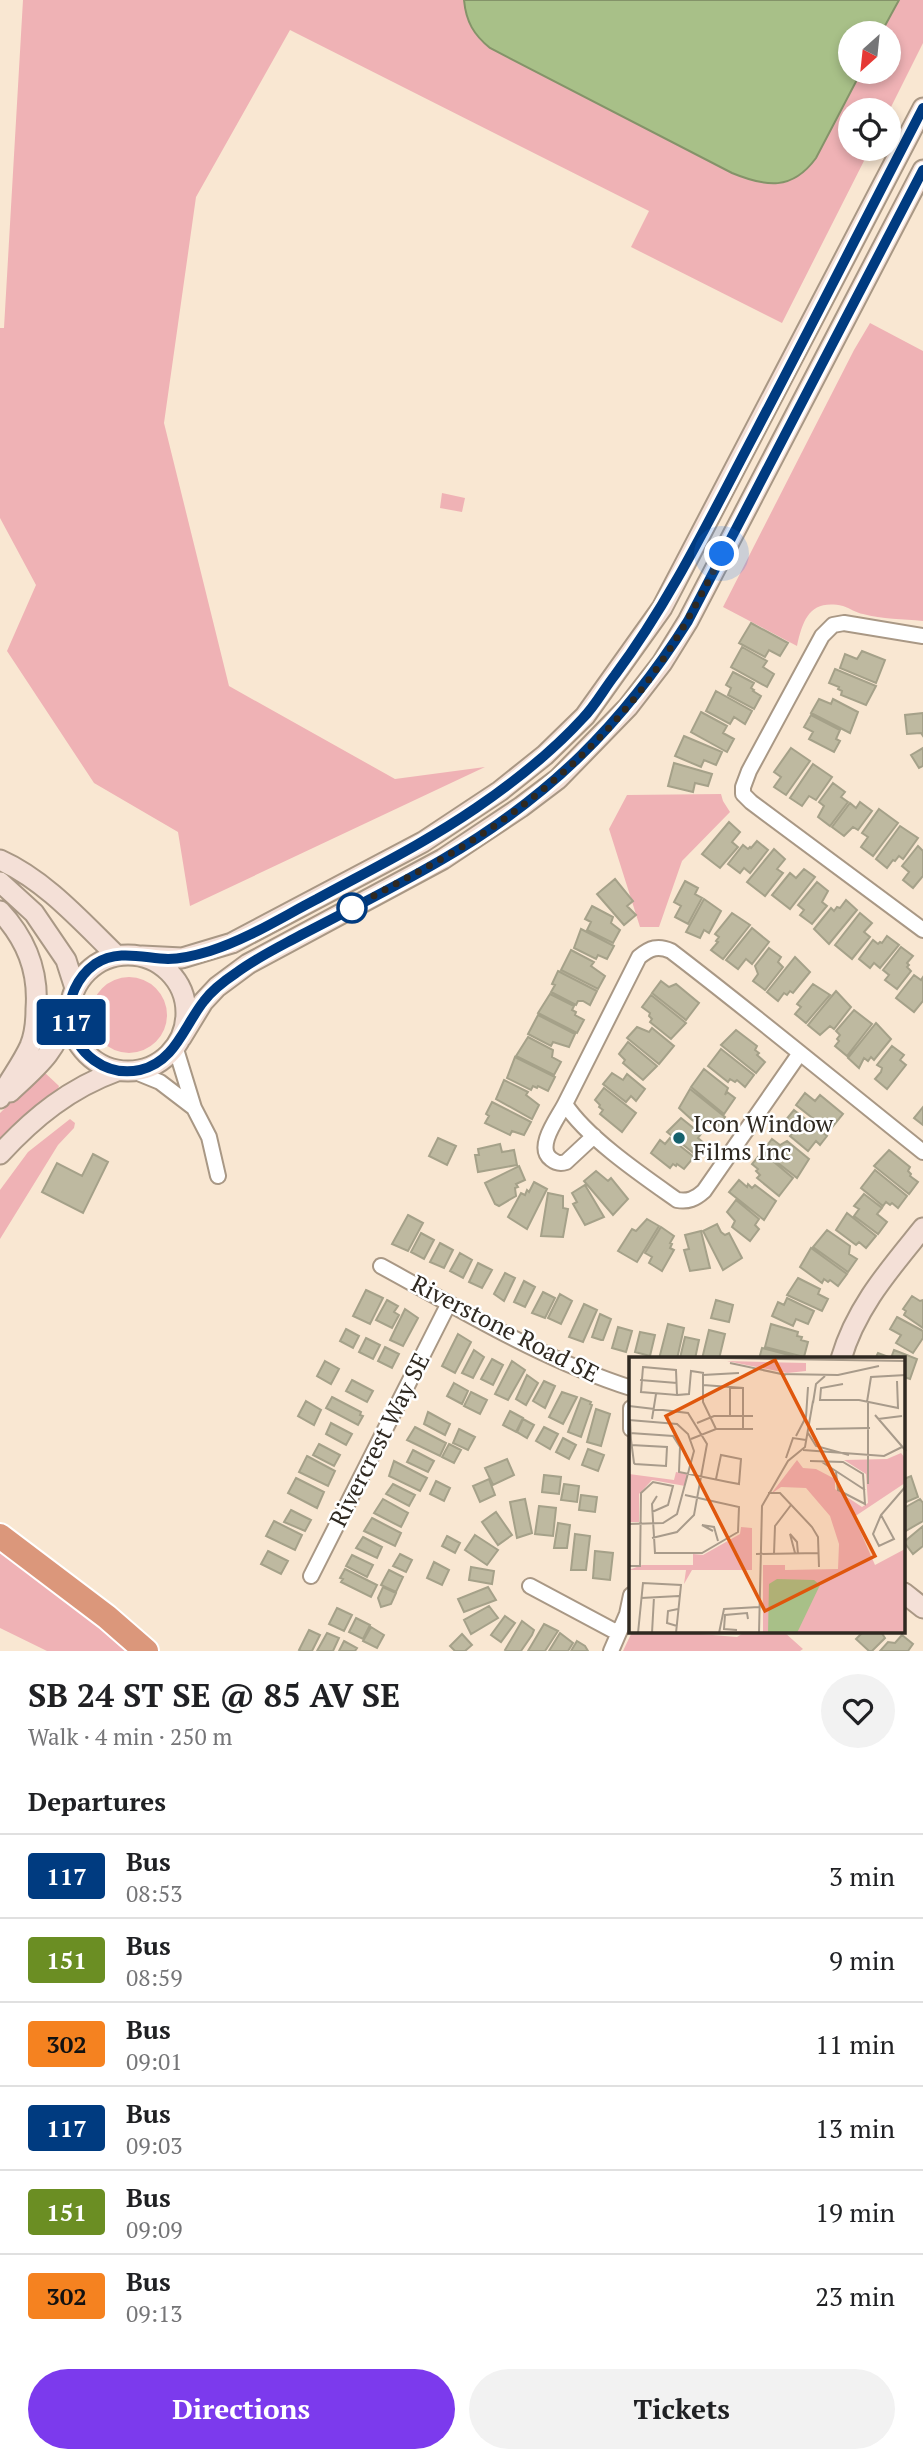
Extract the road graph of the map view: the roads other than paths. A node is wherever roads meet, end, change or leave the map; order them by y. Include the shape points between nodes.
1 (923, 108) edge
2 (923, 170) edge
3 (923, 636) edge
4 (0, 860) edge
5 (0, 882) edge
6 (0, 911) edge
7 (923, 930) edge
8 (117, 956) junction
9 (142, 956) junction
10 (75, 988) junction
11 (69, 1010) junction
12 (178, 1042) junction
13 (800, 1053) junction
14 (125, 1071) junction
15 (0, 1099) edge
16 (565, 1104) junction
17 (194, 1108) junction
18 (594, 1136) junction
19 (923, 1152) edge
20 (0, 1154) edge
21 (218, 1177) dead end
22 (923, 1228) edge
23 (381, 1266) dead end
24 (450, 1303) junction
25 (842, 1357) edge
26 (629, 1387) edge
27 (1, 1538) edge
28 (311, 1576) dead end
29 (530, 1586) dead end
30 (906, 1595) edge
31 (629, 1604) edge
32 (923, 1608) edge
33 (618, 1633) junction
34 (146, 1651) edge
35 (611, 1651) edge

1 - 9 main road via 662,608 585,716 500,791 423,842 232,943 182,958
2 - 12 main road via 688,621 628,707 558,779 485,833 248,964 217,987
3 - 7 street via 844,623 829,628 743,787 751,802
4 - 8 main road via 46,891
5 - 10 main road via 34,913 66,961
6 - 15 main road via 30,954 37,998 33,1037
8 - 9 main road
8 - 10 main road via 92,967
9 - 12 main road via 168,971 181,990 186,1009
10 - 11 main road
11 - 14 main road via 79,1046 95,1062
11 - 15 main road via 51,1052
12 - 14 main road via 159,1063
12 - 17 street
13 - 16 street via 671,951 655,947 639,957
13 - 18 street via 697,1197 677,1200
13 - 19 street
14 - 17 street via 160,1082
14 - 20 main road via 82,1085 29,1123
16 - 18 street
16 - 18 street via 544,1148 547,1156 566,1163
17 - 21 street via 208,1134
22 - 25 main road via 867,1300
23 - 24 street, Riverstone Road SE
24 - 26 street, Riverstone Road SE via 592,1375
24 - 28 street, Rivercrest Way SE
27 - 34 highway
29 - 33 street
30 - 32 main road
31 - 33 street
33 - 35 street

